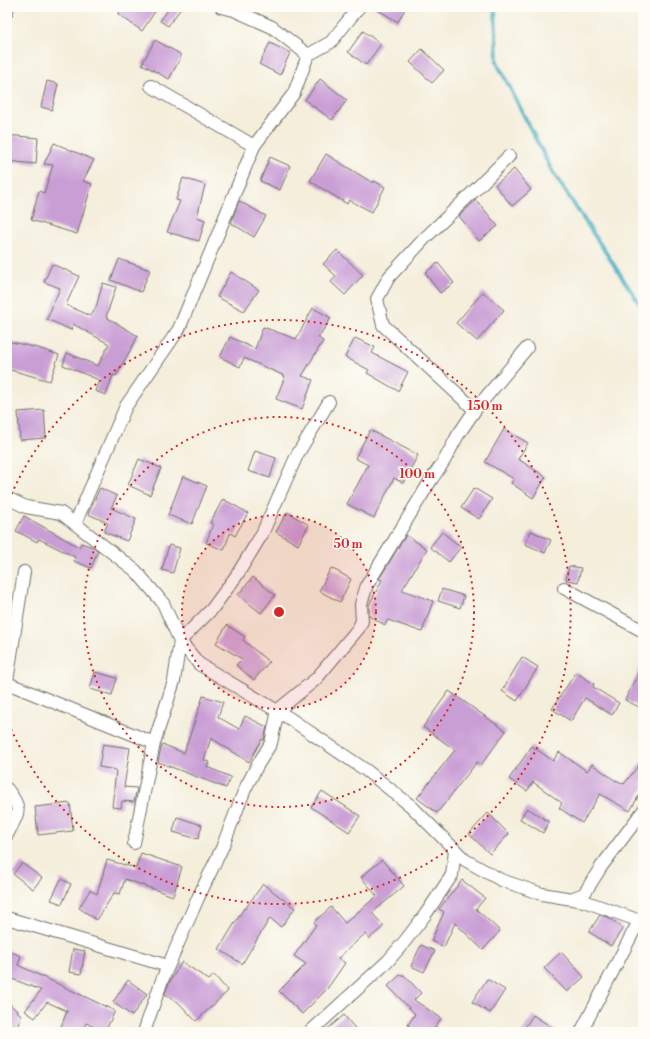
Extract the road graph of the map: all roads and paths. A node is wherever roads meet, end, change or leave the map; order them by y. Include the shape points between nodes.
1 (8, 7) edge
2 (221, 7) edge
3 (359, 7) edge
4 (7, 11) edge
5 (308, 55) junction
6 (151, 86) dead end
7 (254, 146) junction
8 (509, 156) dead end
9 (527, 348) dead end
10 (329, 402) dead end
11 (475, 410) junction
12 (7, 498) edge
13 (75, 524) junction
14 (24, 572) dead end
15 (564, 588) dead end
16 (643, 631) edge
17 (180, 641) junction
18 (7, 682) edge
19 (278, 710) junction
20 (154, 743) junction
21 (7, 789) edge
22 (643, 811) edge
23 (7, 835) edge
24 (134, 843) dead end
25 (455, 851) junction
26 (573, 898) junction
27 (7, 918) edge
28 (641, 921) edge
29 (168, 966) junction
30 (144, 1032) edge
31 (310, 1032) edge
32 (581, 1032) edge

1 - 4 street
2 - 5 street via 272,27
3 - 5 street via 331,42
5 - 7 street via 294,93
6 - 7 street
7 - 13 street via 179,329 126,406
8 - 11 street via 389,277 377,299 383,325
9 - 11 street
10 - 17 street via 298,455 258,541 237,575 212,609
11 - 19 street via 367,585 362,604 362,620 358,629 316,679
12 - 13 street via 26,507 61,513
13 - 17 street via 136,571 164,603
14 - 18 street
15 - 16 street
17 - 19 street via 199,664
17 - 20 street via 174,681
18 - 20 street
19 - 25 street via 368,771 411,806
19 - 29 street via 271,743 246,789
20 - 24 street
21 - 23 street via 18,807 18,813
22 - 26 street via 584,894
25 - 26 street via 465,860 501,880 542,894
25 - 31 street via 452,876 425,915 388,961
26 - 28 street
27 - 29 street
28 - 32 street
29 - 30 street

